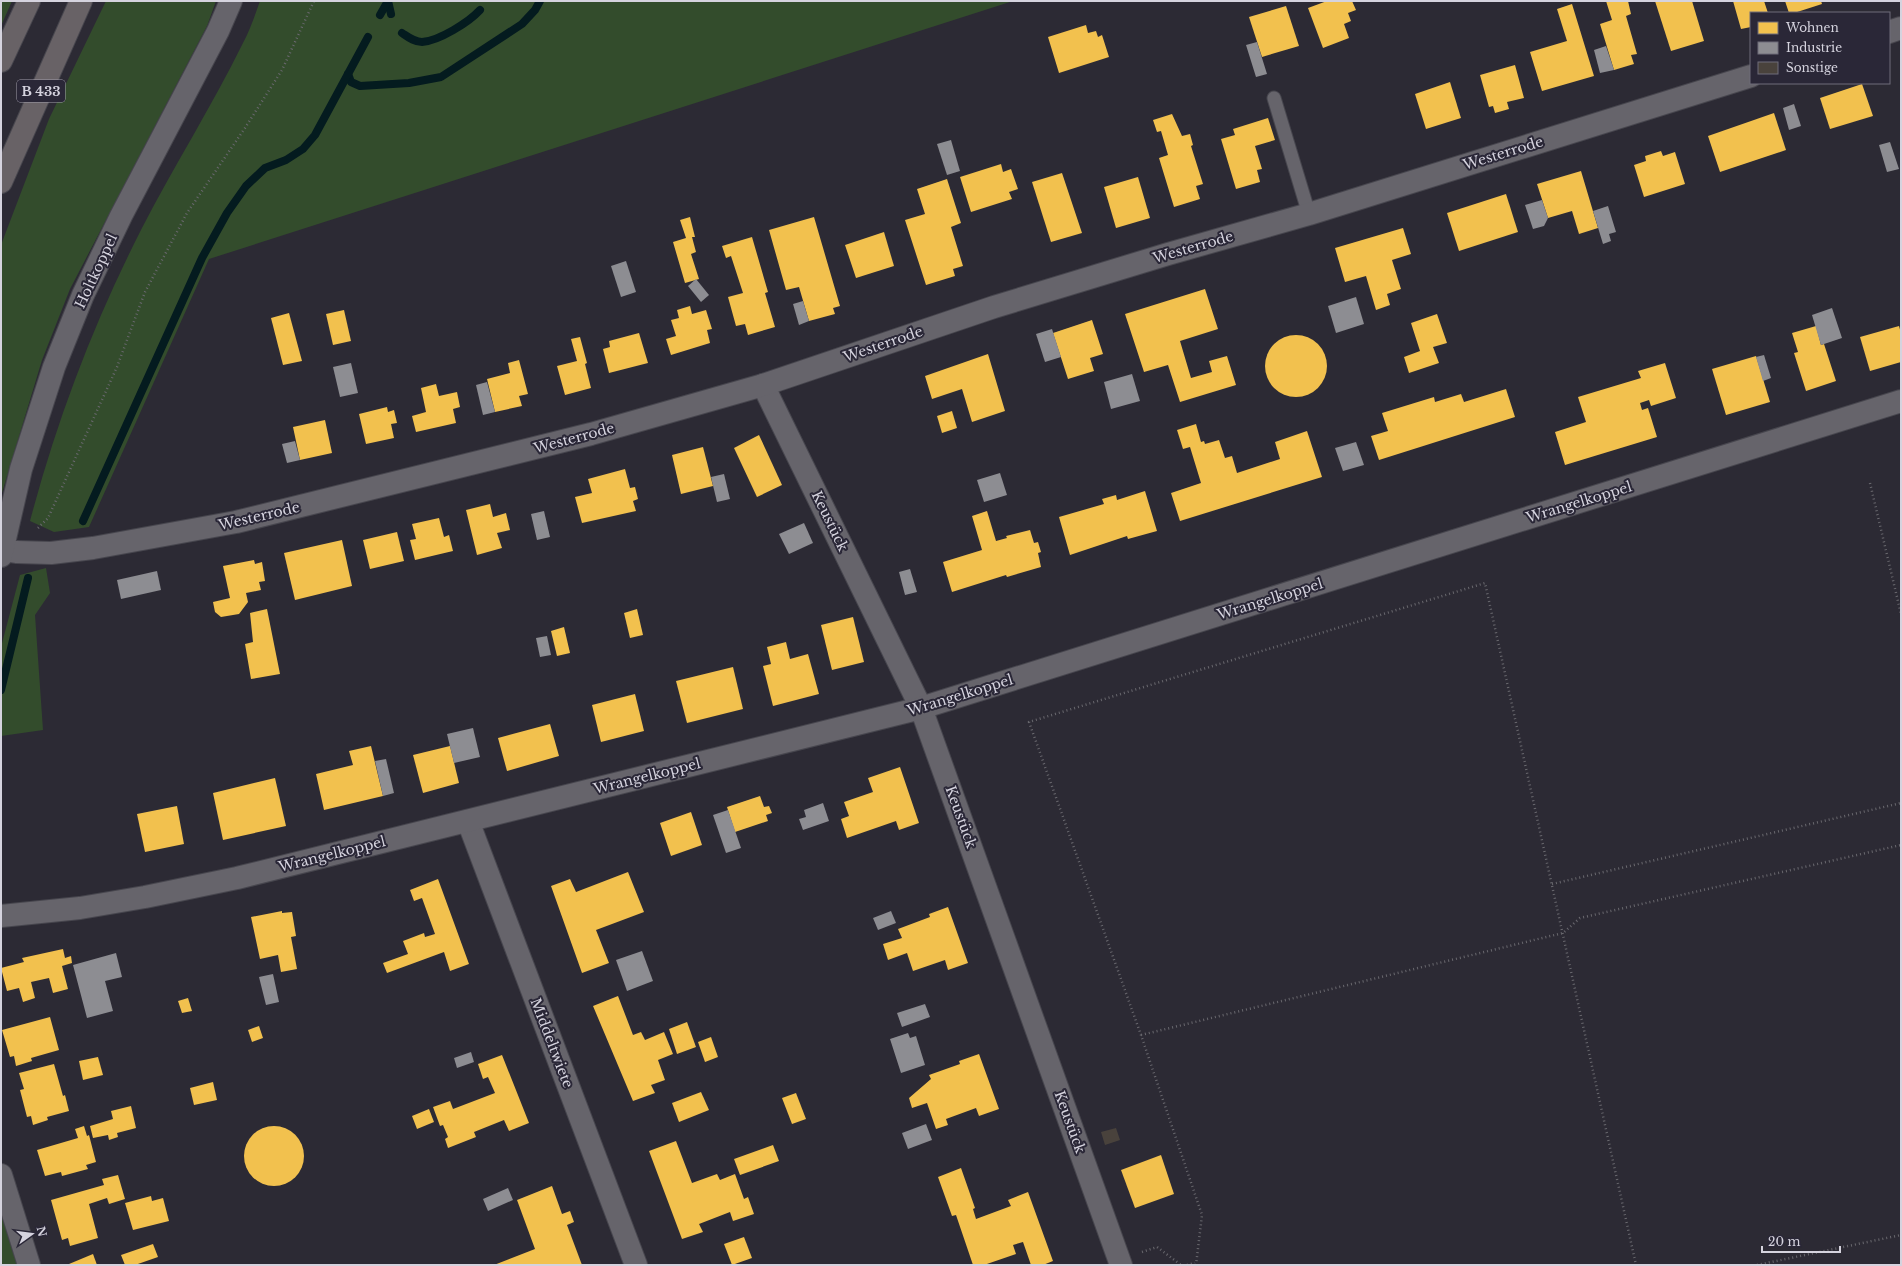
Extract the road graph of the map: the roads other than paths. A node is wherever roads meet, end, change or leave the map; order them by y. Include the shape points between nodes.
1 (29, 1) edge
2 (81, 1) edge
3 (231, 1) edge
4 (1901, 28) edge
5 (1890, 32) edge
6 (1, 61) edge
7 (1750, 76) edge
8 (1274, 98) dead end
9 (1, 182) edge
10 (1309, 214) junction
11 (763, 385) junction
12 (1901, 401) edge
13 (6, 553) edge
14 (922, 708) junction
15 (468, 821) junction
16 (1, 916) edge
17 (1, 1176) edge
18 (1120, 1262) edge
19 (29, 1265) edge
20 (636, 1265) edge

1 - 6 highway
2 - 9 highway, B 433
3 - 13 street, Holtkoppel via 83,295 54,367 21,469
4 - 5 street
7 - 10 street, Westerrode
8 - 10 lane
10 - 11 street, Westerrode via 994,307
11 - 13 street, Westerrode via 591,434 236,522 93,548
11 - 14 street, Keustück
12 - 14 street, Wrangelkoppel
14 - 15 street, Wrangelkoppel
14 - 18 street, Keustück
15 - 16 street, Wrangelkoppel via 237,878 80,908
15 - 20 street, Middeltwiete
17 - 19 street

